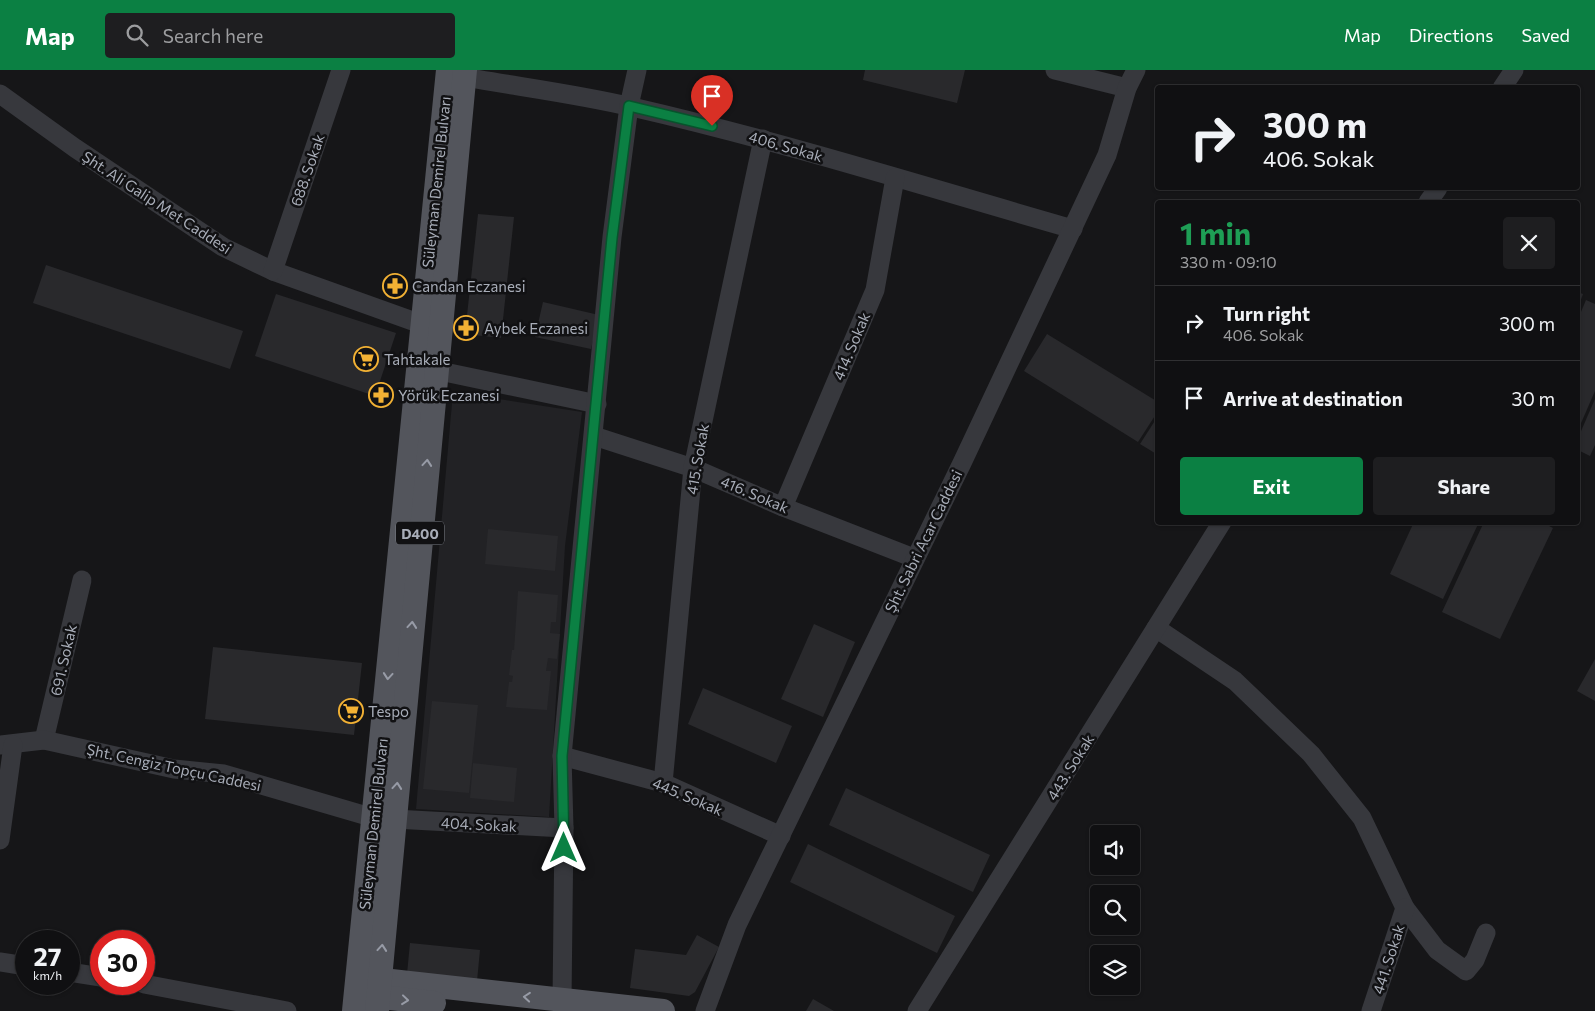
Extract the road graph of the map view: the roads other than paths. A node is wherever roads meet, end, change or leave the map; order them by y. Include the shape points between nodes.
1 (341, 70) edge
2 (636, 70) edge
3 (1055, 70) edge
4 (1136, 70) edge
5 (1514, 70) edge
6 (459, 72) edge
7 (1504, 85) edge
8 (1127, 88) junction
9 (0, 94) edge
10 (629, 106) junction
11 (763, 140) junction
12 (895, 178) junction
13 (1073, 229) junction
14 (273, 271) junction
15 (430, 326) junction
16 (435, 370) junction
17 (597, 404) junction
18 (594, 436) junction
19 (693, 468) junction
20 (783, 507) junction
21 (1220, 525) edge
22 (914, 558) junction
23 (82, 580) dead end
24 (1156, 628) junction
25 (44, 740) junction
26 (6, 745) edge
27 (562, 756) junction
28 (663, 783) junction
29 (384, 818) junction
30 (564, 828) junction
31 (781, 836) junction
32 (0, 840) edge
33 (1405, 908) junction
34 (1486, 933) dead end
35 (0, 962) edge
36 (15, 964) edge
37 (155, 985) edge
38 (367, 995) edge
39 (562, 1000) junction
40 (287, 1011) edge
41 (510, 1011) edge
42 (662, 1011) edge
43 (705, 1011) edge
44 (917, 1011) edge
45 (1371, 1011) edge

1 - 14 street, 688. Sokak
2 - 10 street
3 - 8 street
4 - 8 street, Şht. Sabri Acar Caddesi
5 - 7 street
6 - 10 street, 406. Sokak
6 - 15 main road, Süleyman Demirel Bulvarı / D400
8 - 13 street, Şht. Sabri Acar Caddesi via 1107,155
9 - 14 street, Şht. Ali Galip Met Caddesi via 223,247
10 - 11 street, 406. Sokak
10 - 17 street via 612,238
11 - 12 street, 406. Sokak
11 - 19 street, 415. Sokak
12 - 13 street, 406. Sokak
12 - 20 street, 414. Sokak via 875,290
13 - 22 street, Şht. Sabri Acar Caddesi
14 - 15 street, Şht. Ali Galip Met Caddesi
15 - 16 main road, Süleyman Demirel Bulvarı / D400
15 -> 29 main road, Süleyman Demirel Bulvarı / D400
16 - 17 street
29 -> 16 main road, Süleyman Demirel Bulvarı / D400
17 - 18 street
18 - 19 street, 416. Sokak
18 - 27 street
19 - 20 street, 416. Sokak
19 - 28 street, 415. Sokak
20 - 22 street, 416. Sokak
21 - 24 street, 443. Sokak
22 - 31 street, Şht. Sabri Acar Caddesi
23 - 25 street, 691. Sokak
24 - 33 street via 1235,681 1311,754 1362,818
24 - 44 street, 443. Sokak
25 - 26 street, Şht. Cengiz Topçu Caddesi
25 - 29 street, Şht. Cengiz Topçu Caddesi via 174,769 224,774
26 - 32 street
27 - 28 street, 445. Sokak
27 - 30 street
28 - 31 street, 445. Sokak
29 - 30 street, 404. Sokak
29 - 38 main road, Süleyman Demirel Bulvarı / D400
30 - 39 street
31 - 43 street, Şht. Sabri Acar Caddesi via 737,925
33 - 34 street via 1437,950 1466,971 1475,960
33 - 45 street, 441. Sokak
35 - 36 street
37 - 40 street
39 -> 38 main road
38 -> 41 main road
39 - 42 main road

